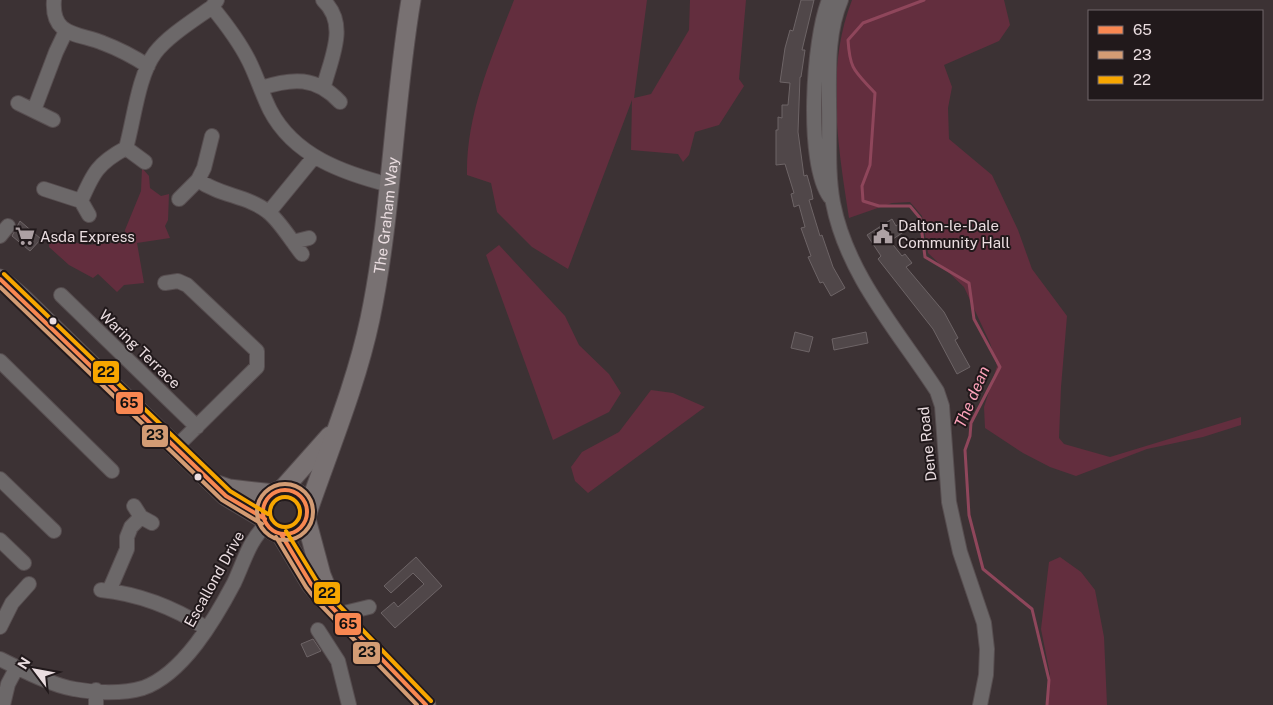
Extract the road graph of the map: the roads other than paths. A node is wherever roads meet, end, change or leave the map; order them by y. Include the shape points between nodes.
1 (54, 0) edge
2 (411, 0) edge
3 (841, 0) edge
4 (317, 1) edge
5 (215, 4) edge
6 (830, 9) edge
7 (66, 31) junction
8 (148, 66) junction
9 (324, 86) junction
10 (261, 88) junction
11 (18, 102) dead end
12 (340, 102) dead end
13 (34, 110) junction
14 (53, 120) dead end
15 (212, 136) dead end
16 (126, 148) junction
17 (314, 156) junction
18 (145, 162) dead end
19 (198, 180) junction
20 (390, 185) junction
21 (44, 190) dead end
22 (179, 199) dead end
23 (75, 200) junction
24 (269, 212) junction
25 (89, 214) dead end
26 (309, 238) dead end
27 (293, 242) junction
28 (302, 254) dead end
29 (0, 279) edge
30 (165, 283) dead end
31 (61, 295) dead end
32 (0, 361) edge
33 (196, 427) junction
34 (337, 427) junction
35 (174, 449) junction
36 (112, 471) dead end
37 (0, 479) edge
38 (213, 484) junction
39 (277, 492) junction
40 (142, 515) dead end
41 (307, 516) junction
42 (271, 526) junction
43 (54, 531) dead end
44 (0, 540) edge
45 (24, 563) dead end
46 (29, 584) dead end
47 (8, 586) dead end
48 (19, 595) junction
49 (369, 607) dead end
50 (339, 612) junction
51 (0, 627) edge
52 (206, 628) junction
53 (318, 630) dead end
54 (0, 659) edge
55 (17, 667) junction
56 (96, 690) junction
57 (3, 705) edge
58 (96, 705) edge
59 (349, 705) edge
60 (426, 705) edge
61 (980, 705) edge

1 - 7 street via 55,18
2 - 20 main road, The Graham Way
3 - 6 street, Dene Road
4 - 9 street via 334,13 338,23
5 - 8 street via 155,53
5 - 10 street
6 - 61 street, Dene Road via 824,48 833,202 841,236 852,261 866,287 937,391 942,406 949,502 960,552 984,623 986,675
7 - 8 street via 102,42
7 - 13 street
8 - 16 street
9 - 10 street via 294,81
9 - 12 street
10 - 17 street via 278,122
11 - 13 street
13 - 14 street
15 - 19 street
16 - 18 street
16 - 23 street via 111,156 94,172
17 - 20 street via 339,170
17 - 24 street
19 - 22 street
19 - 24 street via 211,190
20 - 34 main road, The Graham Way via 370,319
21 - 23 street
23 - 25 street
24 - 27 street
26 - 27 street
27 - 28 street
29 - 35 main road
30 - 33 street via 178,281 187,285 257,351 256,367
31 - 33 street, Waring Terrace
32 - 36 street
33 - 35 street
34 - 39 main road, The Graham Way
34 - 41 main road, The Graham Way
35 - 38 main road
37 - 43 street
38 - 39 main road via 229,489
38 - 42 main road
39 - 41 main road via 297,494 304,500
39 - 42 main road via 265,505
40 - 52 street via 131,528 127,537 128,549 105,591 129,593 184,614
41 - 42 main road via 296,531
41 - 50 main road via 321,575
42 - 50 main road via 312,584
42 - 52 street, Escallond Drive via 254,538 233,584
44 - 45 street
46 - 48 street
47 - 48 street
48 - 51 street
49 - 50 street
50 - 60 main road
52 - 56 street, Escallond Drive via 192,650 166,676 143,688 122,692
53 - 59 street via 338,661
54 - 55 street, Escallond Drive
55 - 56 street, Escallond Drive via 73,689
55 - 57 street via 8,684
56 - 58 street

